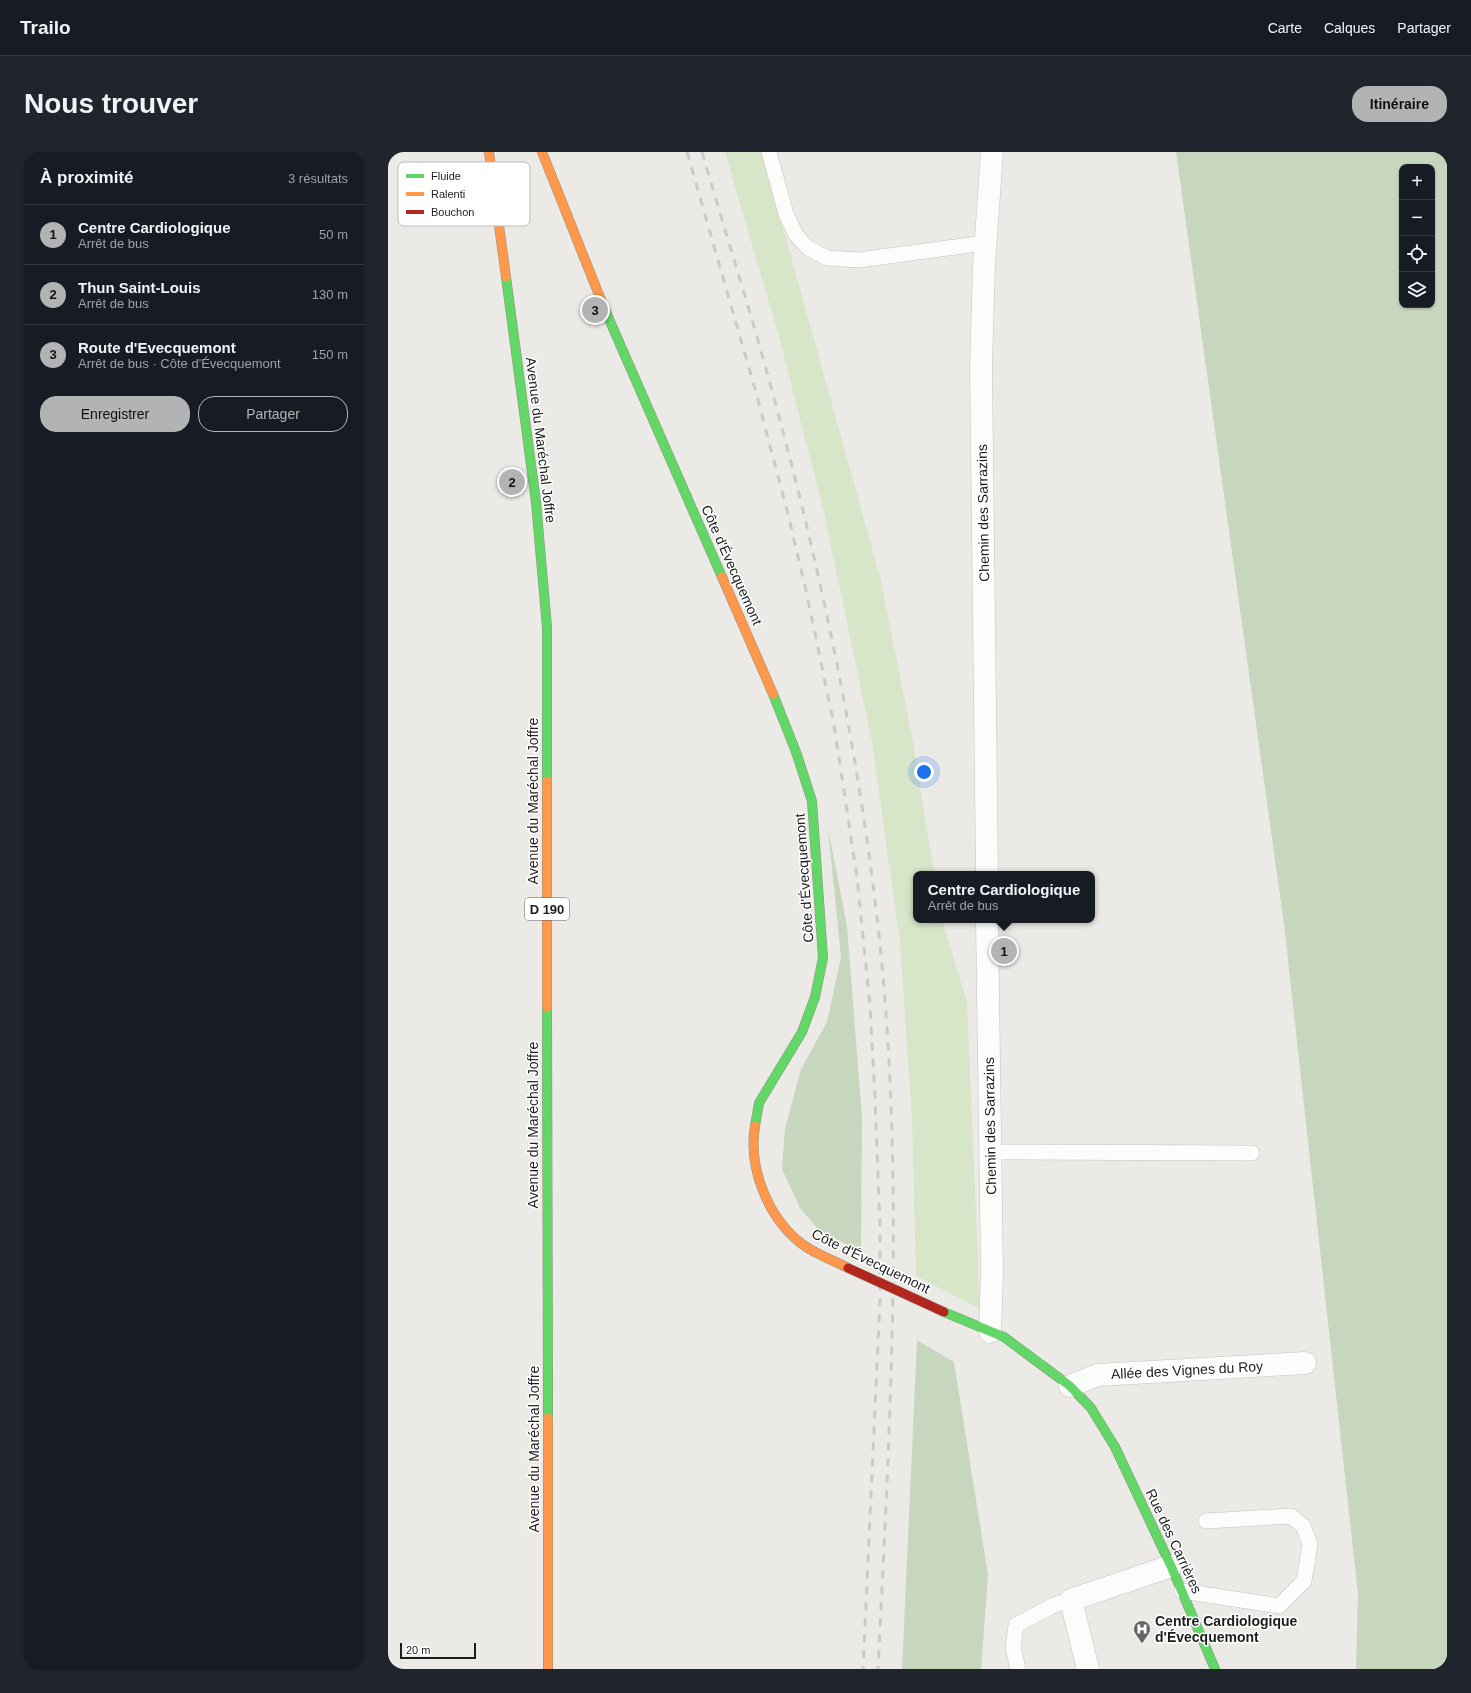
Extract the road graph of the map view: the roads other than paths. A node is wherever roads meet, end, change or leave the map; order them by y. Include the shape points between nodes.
1 (489, 152) edge
2 (542, 152) edge
3 (769, 152) edge
4 (992, 152) edge
5 (490, 162) edge
6 (499, 226) edge
7 (985, 243) junction
8 (987, 871) edge
9 (987, 923) edge
10 (991, 1152) junction
11 (1252, 1153) dead end
12 (990, 1332) junction
13 (1305, 1363) dead end
14 (1070, 1386) junction
15 (1115, 1447) joint
16 (1206, 1521) dead end
17 (1171, 1566) junction
18 (1182, 1591) junction
19 (1071, 1600) junction
20 (548, 1669) edge
21 (1018, 1669) edge
22 (1088, 1669) edge
23 (1215, 1669) edge

1 - 5 street, Avenue du Maréchal Joffre / D 190
2 - 12 street, Côte d'Évecquemont, bridge via 610,322 762,667 805,776 812,801 823,958 815,997 802,1032 759,1103 753,1137 754,1161 765,1196 781,1224 802,1244 848,1268
3 - 7 lane via 786,214 796,235 808,248 827,258 859,260
4 - 7 street, Chemin des Sarrazins
6 - 20 street, Avenue du Maréchal Joffre / D 190 via 535,494 547,628
7 - 8 street, Chemin des Sarrazins via 981,366
9 - 10 street, Chemin des Sarrazins
10 - 11 lane
10 - 12 street, Chemin des Sarrazins
12 - 14 street, Côte d'Évecquemont via 1004,1337
13 - 14 street, Allée des Vignes du Roy via 1098,1375
14 - 15 street, Côte d'Évecquemont via 1091,1408
15 - 17 street, Rue des Carrières
16 - 18 lane via 1291,1516 1303,1526 1310,1544 1304,1581 1279,1606
17 - 18 street, Rue des Carrières
17 - 19 street
18 - 23 street, Rue des Carrières
19 - 21 lane via 1056,1604 1016,1625 1013,1648
19 - 22 street

